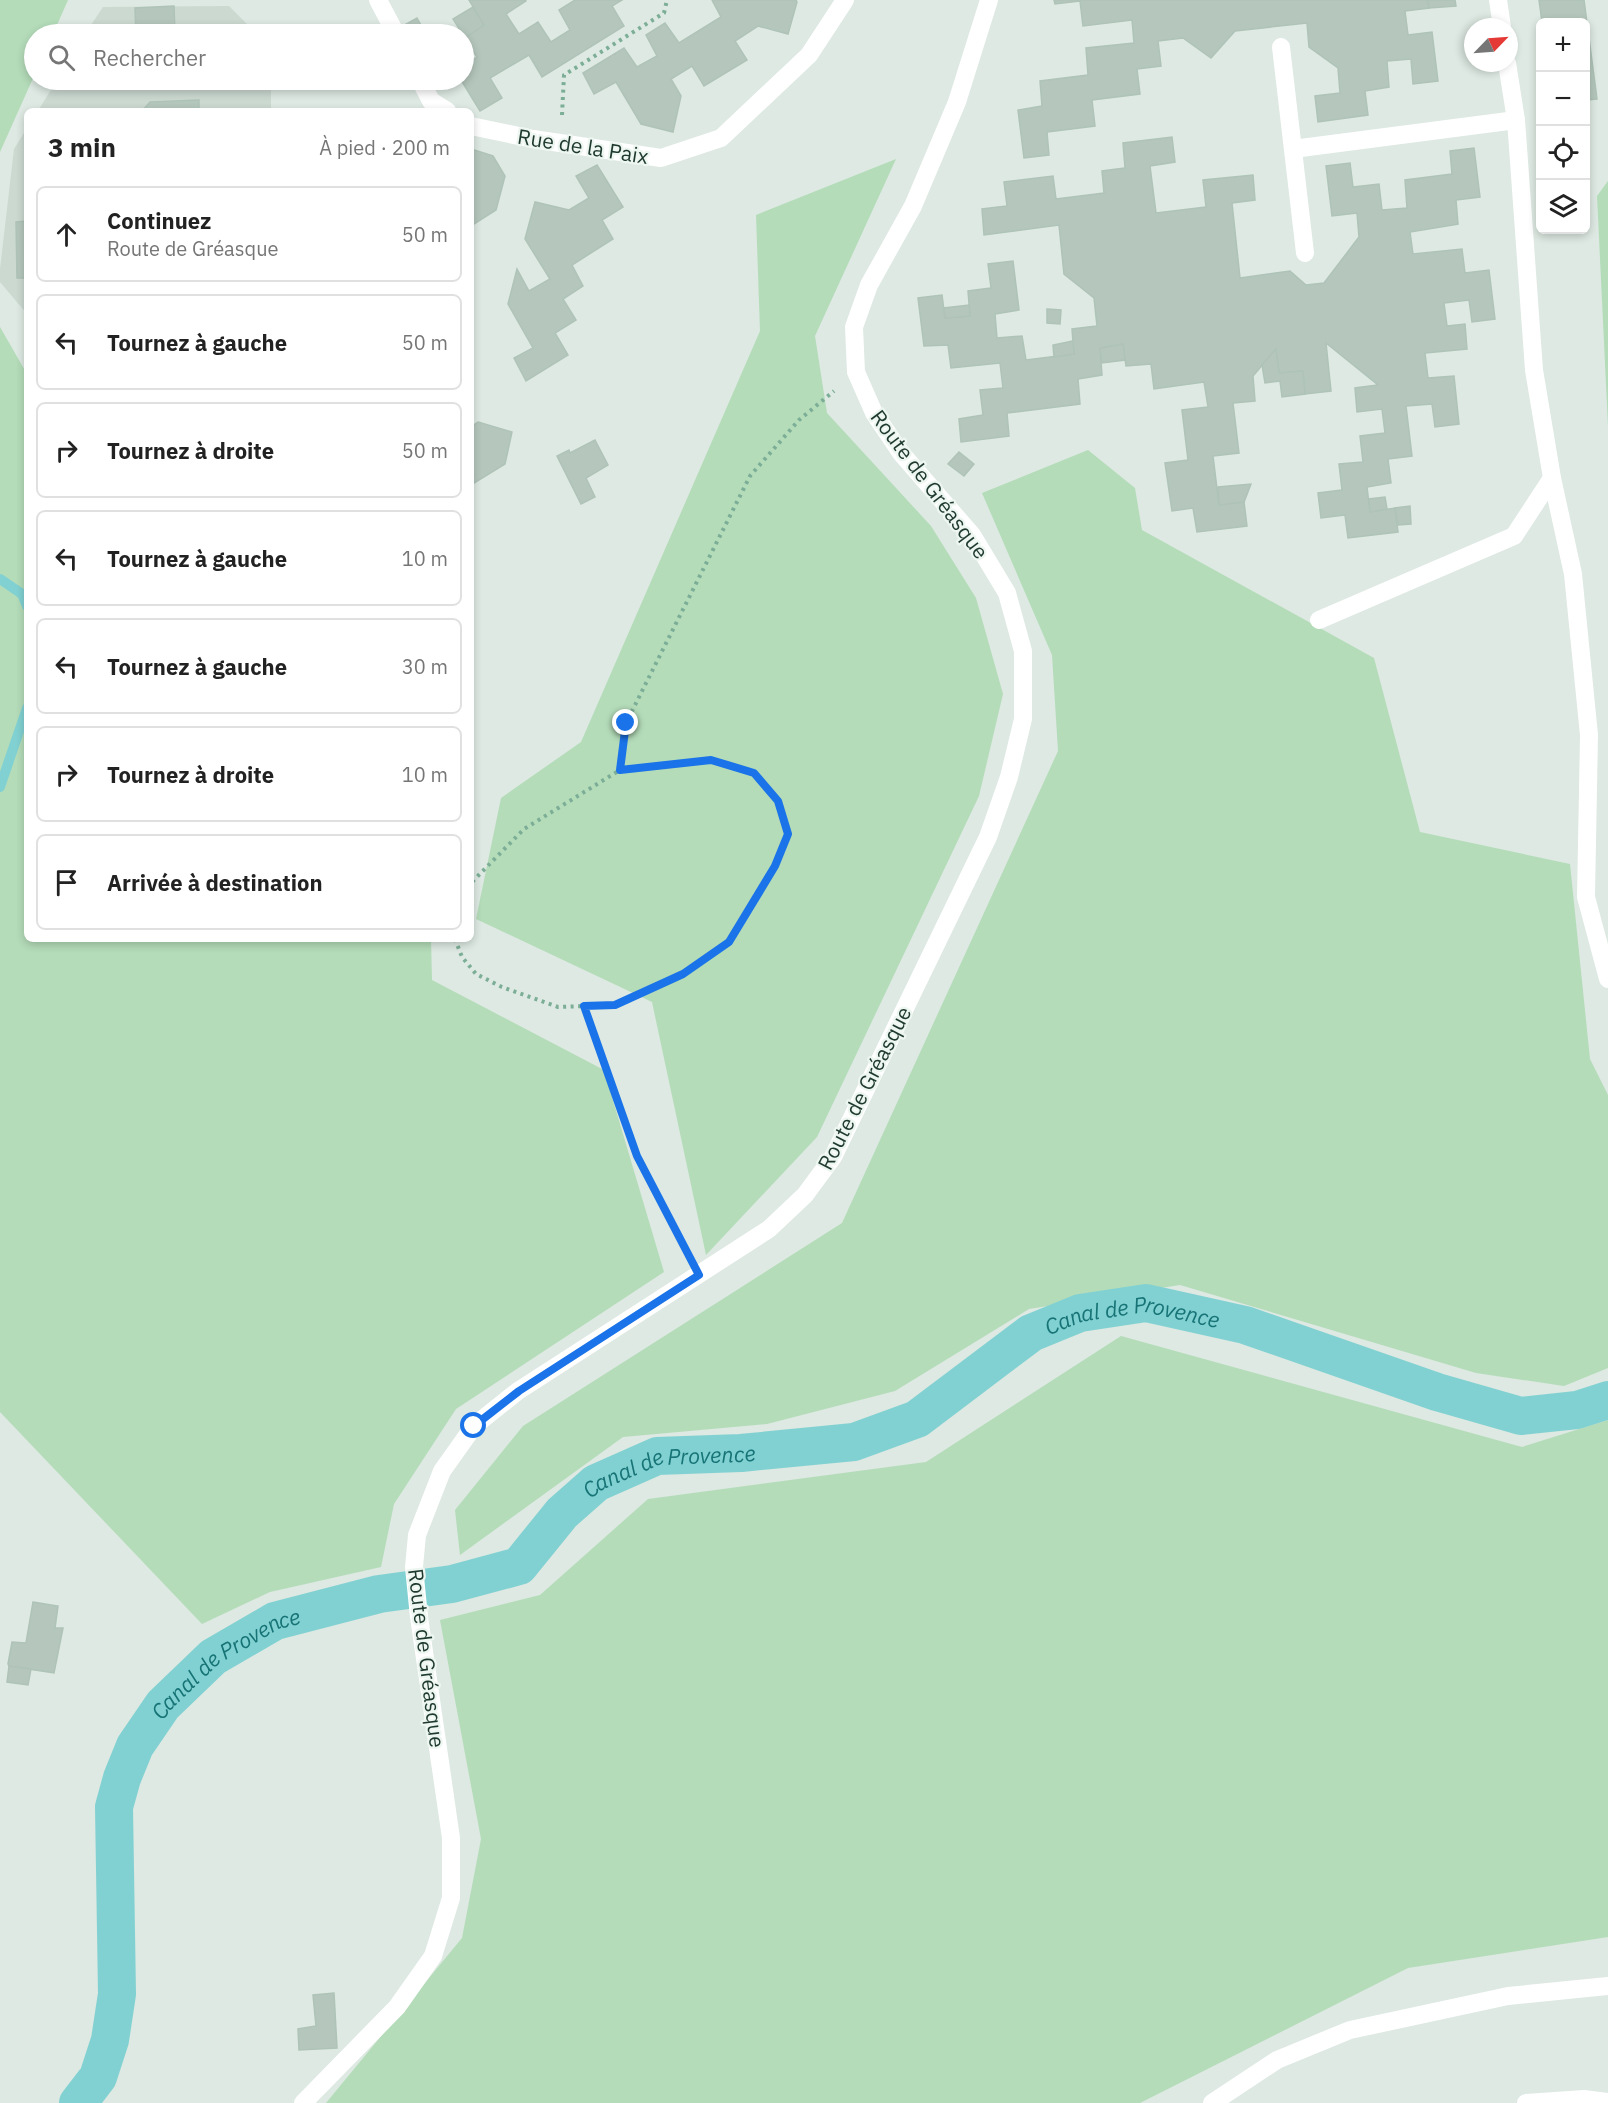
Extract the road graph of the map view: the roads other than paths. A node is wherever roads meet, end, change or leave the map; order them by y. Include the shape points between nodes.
1 (378, 0) edge
2 (845, 0) edge
3 (989, 0) edge
4 (1498, 0) edge
5 (1501, 18) edge
6 (391, 24) edge
7 (1281, 47) dead end
8 (1509, 72) edge
9 (426, 90) edge
10 (442, 108) edge
11 (1516, 120) junction
12 (474, 127) edge
13 (1293, 149) junction
14 (1305, 253) dead end
15 (1552, 478) junction
16 (1318, 620) dead end
17 (1608, 979) edge
18 (1608, 1986) edge
19 (1608, 2102) edge
20 (303, 2103) edge
21 (1212, 2103) edge
22 (1526, 2103) edge

1 - 6 street
2 - 12 street, Rue de la Paix via 809,55 721,138 661,158
3 - 20 street, Route de Gréasque via 957,102 913,206 869,285 854,327 856,372 874,413 902,453 972,535 1007,593 1023,651 1023,719 1010,777 988,837 833,1157 805,1195 769,1229 519,1391 474,1426 442,1471 417,1535 414,1567 451,1838 451,1898 433,1956 397,2007
4 - 5 street
7 - 13 street
8 - 11 street
9 - 10 street
11 - 13 street
11 - 15 street via 1534,370
13 - 14 street
15 - 16 street via 1514,536
15 - 17 street via 1573,574 1589,735 1586,897
18 - 21 street via 1508,1996 1350,2030 1277,2060
19 - 22 street via 1584,2099

